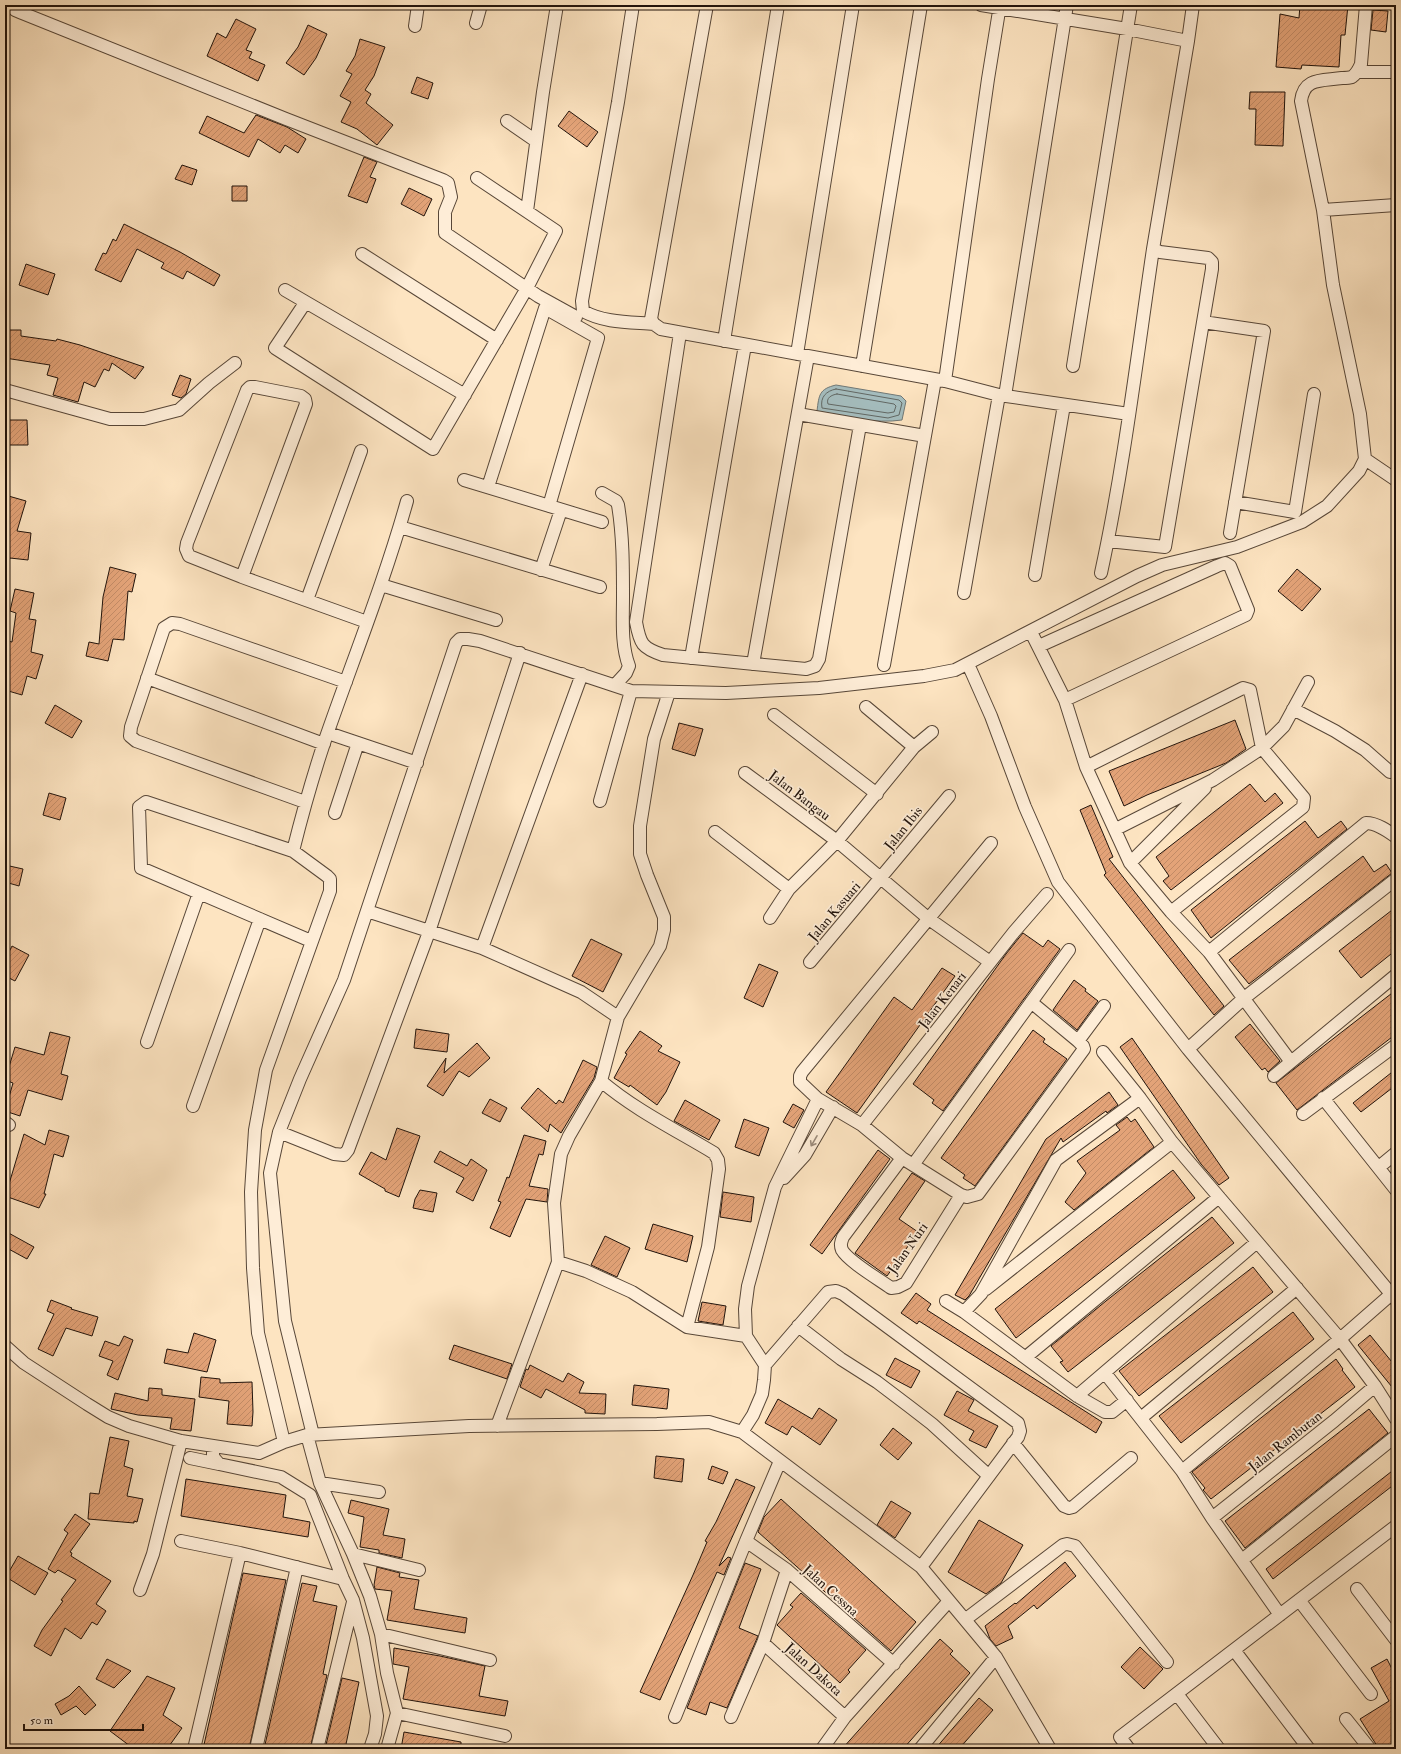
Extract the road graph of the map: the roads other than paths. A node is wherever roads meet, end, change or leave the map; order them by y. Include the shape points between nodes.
1 (13, 5) edge
2 (418, 5) edge
3 (481, 5) edge
4 (557, 5) edge
5 (633, 5) edge
6 (707, 5) edge
7 (778, 5) edge
8 (853, 5) edge
9 (921, 5) edge
10 (981, 5) edge
11 (1067, 5) edge
12 (1131, 5) edge
13 (1194, 5) edge
14 (1366, 5) edge
15 (1000, 6) edge
16 (1064, 19) junction
17 (476, 23) dead end
18 (415, 26) dead end
19 (1127, 29) junction
20 (1188, 41) junction
21 (1357, 72) junction
22 (1396, 72) edge
23 (507, 121) dead end
24 (536, 141) junction
25 (477, 178) dead end
26 (1396, 205) edge
27 (1323, 210) junction
28 (526, 212) junction
29 (1153, 249) junction
30 (362, 254) dead end
31 (527, 288) junction
32 (285, 290) dead end
33 (305, 303) junction
34 (576, 317) dead end
35 (1203, 322) junction
36 (654, 324) junction
37 (680, 333) junction
38 (497, 340) junction
39 (724, 341) junction
40 (745, 345) junction
41 (803, 355) junction
42 (235, 363) dead end
43 (862, 366) junction
44 (1072, 366) dead end
45 (940, 381) junction
46 (5, 390) edge
47 (1314, 394) dead end
48 (465, 395) junction
49 (1002, 395) junction
50 (1064, 405) junction
51 (798, 414) junction
52 (1129, 414) junction
53 (860, 425) junction
54 (925, 436) junction
55 (361, 451) dead end
56 (1365, 459) junction
57 (464, 480) dead end
58 (1396, 480) edge
59 (488, 487) junction
60 (602, 493) dead end
61 (407, 501) dead end
62 (1235, 502) junction
63 (549, 506) junction
64 (561, 510) junction
65 (602, 522) dead end
66 (400, 527) junction
67 (1230, 533) dead end
68 (1108, 541) junction
69 (542, 570) junction
70 (1101, 573) dead end
71 (1035, 575) dead end
72 (242, 577) junction
73 (381, 585) junction
74 (600, 587) dead end
75 (964, 593) dead end
76 (307, 600) junction
77 (496, 620) dead end
78 (367, 622) junction
79 (1031, 632) junction
80 (1039, 646) junction
81 (520, 653) junction
82 (692, 658) junction
83 (753, 664) junction
84 (968, 664) junction
85 (884, 665) dead end
86 (582, 674) junction
87 (147, 678) junction
88 (346, 682) junction
89 (1308, 682) dead end
90 (615, 685) junction
91 (631, 690) junction
92 (670, 692) junction
93 (1065, 700) junction
94 (866, 707) dead end
95 (1293, 709) junction
96 (774, 715) dead end
97 (932, 732) dead end
98 (326, 739) junction
99 (358, 743) junction
100 (914, 747) junction
101 (1262, 748) junction
102 (417, 763) junction
103 (1086, 768) junction
104 (1390, 772) dead end
105 (745, 773) dead end
106 (1213, 780) junction
107 (877, 794) junction
108 (949, 796) dead end
109 (600, 801) dead end
110 (306, 802) junction
111 (335, 814) dead end
112 (1116, 829) junction
113 (715, 832) dead end
114 (1396, 837) edge
115 (837, 842) junction
116 (991, 843) dead end
117 (293, 851) junction
118 (1130, 863) junction
119 (1396, 879) edge
120 (881, 880) junction
121 (789, 889) junction
122 (199, 892) junction
123 (1047, 894) dead end
124 (367, 911) junction
125 (1171, 912) junction
126 (770, 918) dead end
127 (260, 919) junction
128 (929, 920) junction
129 (429, 932) junction
130 (311, 941) junction
131 (482, 948) junction
132 (1069, 950) dead end
133 (1209, 952) junction
134 (810, 962) dead end
135 (990, 962) junction
136 (1396, 975) edge
137 (1243, 999) junction
138 (1031, 1002) junction
139 (1104, 1006) dead end
140 (618, 1017) junction
141 (1078, 1041) junction
142 (147, 1042) dead end
143 (1396, 1045) edge
144 (1188, 1049) junction
145 (1103, 1052) dead end
146 (1291, 1062) junction
147 (1274, 1076) dead end
148 (601, 1080) junction
149 (1140, 1098) junction
150 (1323, 1098) junction
151 (818, 1099) junction
152 (193, 1106) dead end
153 (833, 1107) junction
154 (1303, 1114) dead end
155 (862, 1125) junction
156 (279, 1132) junction
157 (1172, 1142) junction
158 (1396, 1153) edge
159 (902, 1158) junction
160 (913, 1165) junction
161 (1379, 1167) junction
162 (775, 1186) junction
163 (1396, 1190) edge
164 (961, 1195) junction
165 (1219, 1197) junction
166 (1258, 1242) junction
167 (558, 1262) junction
168 (1297, 1288) junction
169 (981, 1294) junction
170 (1394, 1295) edge
171 (946, 1301) dead end
172 (964, 1312) junction
173 (798, 1326) junction
174 (687, 1327) junction
175 (746, 1336) junction
176 (1340, 1339) junction
177 (5, 1346) edge
178 (1026, 1357) junction
179 (765, 1365) junction
180 (1105, 1373) junction
181 (1375, 1386) junction
182 (1077, 1396) junction
183 (1127, 1400) junction
184 (1141, 1418) junction
185 (1396, 1419) edge
186 (496, 1426) junction
187 (742, 1432) junction
188 (1396, 1436) edge
189 (299, 1438) junction
190 (181, 1441) junction
191 (1013, 1443) junction
192 (213, 1446) junction
193 (190, 1458) dead end
194 (1131, 1458) dead end
195 (780, 1461) junction
196 (219, 1464) junction
197 (1182, 1471) junction
198 (989, 1476) junction
199 (320, 1483) junction
200 (379, 1492) dead end
201 (1212, 1518) junction
202 (1396, 1526) edge
203 (181, 1541) dead end
204 (746, 1541) junction
205 (240, 1552) junction
206 (353, 1554) junction
207 (1242, 1560) junction
208 (297, 1567) junction
209 (921, 1568) junction
210 (419, 1570) dead end
211 (787, 1570) junction
212 (343, 1579) junction
213 (1357, 1589) dead end
214 (140, 1590) dead end
215 (353, 1600) junction
216 (1299, 1600) junction
217 (949, 1601) junction
218 (1280, 1615) junction
219 (966, 1620) junction
220 (381, 1634) junction
221 (1396, 1640) edge
222 (764, 1643) junction
223 (1234, 1650) junction
224 (996, 1657) junction
225 (490, 1660) dead end
226 (1167, 1662) dead end
227 (894, 1664) junction
228 (1177, 1694) junction
229 (1371, 1694) dead end
230 (397, 1713) junction
231 (675, 1717) dead end
232 (731, 1717) dead end
233 (846, 1717) junction
234 (1346, 1718) dead end
235 (505, 1736) dead end
236 (194, 1749) edge
237 (256, 1749) edge
238 (317, 1749) edge
239 (370, 1749) edge
240 (387, 1749) edge
241 (822, 1749) edge
242 (920, 1749) edge
243 (1050, 1749) edge
244 (1128, 1749) edge
245 (1218, 1749) edge
246 (1309, 1749) edge
247 (1370, 1749) edge

1 - 31 street via 15,10 22,13 443,180 448,183 451,197 445,212 445,233
2 - 18 street
3 - 17 street
4 - 24 street
5 - 36 street via 582,301 583,311 593,317
6 - 36 street via 651,319
7 - 39 street
8 - 41 street
9 - 43 street
10 - 15 street
11 - 16 street
12 - 19 street
13 - 20 street
14 - 21 street via 1361,64
15 - 16 street
15 - 45 street
16 - 19 street
16 - 49 street
19 - 20 street
19 - 44 street
20 - 29 street
21 - 22 street
21 - 27 street via 1351,78 1314,82 1307,85 1302,92 1301,101
23 - 24 street
24 - 28 street
25 - 28 street
26 - 27 street
27 - 56 street via 1333,285 1360,414
28 - 31 street via 556,231
29 - 35 street via 1208,258 1212,262
29 - 52 street
30 - 38 street
31 - 34 street
31 - 38 street
32 - 33 street
33 - 48 street
33 - 48 street via 275,348 433,449
35 - 62 street via 1264,331
35 - 68 street via 1165,547
36 - 37 street via 661,329
37 - 39 street
37 - 82 street via 636,622 639,638 648,650 663,656
38 - 48 street
39 - 40 street
40 - 41 street
40 - 82 street
41 - 43 street
41 - 51 street
42 - 46 street via 179,410 144,419 110,419
43 - 45 street
45 - 49 street
45 - 54 street
47 - 62 street via 1295,512
49 - 50 street
49 - 75 street
50 - 52 street
50 - 71 street
51 - 53 street
51 - 83 street
52 - 68 street
53 - 54 street
53 - 83 street via 819,659 814,666 806,669
54 - 85 street
55 - 76 street
56 - 58 street
56 - 79 street via 1359,471 1327,506 1302,522 1237,547 1162,565
57 - 59 street
59 - 63 street
59 - 63 street via 544,308 598,338
60 - 90 street via 618,505 623,554 623,614 629,666
61 - 66 street
62 - 67 street
63 - 64 street
64 - 65 street
64 - 69 street
66 - 69 street
66 - 73 street
68 - 70 street
69 - 74 street
72 - 72 street via 188,556 186,549 248,390 255,387 301,396 306,404
72 - 76 street
73 - 77 street
73 - 78 street
76 - 78 street
78 - 88 street
79 - 80 street
79 - 84 street
80 - 93 street
80 - 93 street via 1217,566 1225,563 1230,566 1248,610 1246,615
81 - 86 street
81 - 102 street via 468,639 460,639 456,643
81 - 129 street
82 - 83 street
84 - 92 street via 955,670 924,676 819,688 726,693
84 - 144 street via 992,716 1025,807 1058,882
86 - 90 street
86 - 131 street
87 - 88 street via 164,628 172,623
87 - 98 street
87 - 110 street via 131,727 130,736 136,741
88 - 98 street
89 - 95 street
90 - 91 street
91 - 92 street
91 - 109 street
92 - 140 street via 654,739 640,826 640,854 664,917 664,930 660,946
93 - 103 street
94 - 100 street
95 - 101 street via 1277,734
95 - 104 street via 1335,730
96 - 107 street
97 - 100 street
98 - 99 street
98 - 110 street
99 - 102 street
99 - 111 street
100 - 107 street
101 - 103 street via 1250,690 1243,688
101 - 106 street
101 - 125 street via 1304,798 1303,807
102 - 124 street
103 - 112 street
105 - 115 street, Jalan Bangau
106 - 112 street
106 - 118 street
107 - 115 street
108 - 120 street, Jalan Ibis
110 - 117 street
112 - 118 street
113 - 121 street
114 - 133 street via 1384,829 1366,823
115 - 120 street, Jalan Bangau
115 - 121 street
116 - 128 street
117 - 122 street via 146,802 139,807 141,868
117 - 130 street via 330,879 330,891
118 - 125 street
119 - 137 street
120 - 128 street, Jalan Bangau
120 - 134 street, Jalan Kasuari
121 - 126 street
122 - 127 street
122 - 142 street
123 - 135 street, Jalan Kenari
124 - 129 street
124 - 156 street via 344,980
125 - 133 street
127 - 130 street
127 - 152 street
128 - 135 street, Jalan Bangau
128 - 151 street via 802,1072 800,1082
129 - 131 street
129 - 156 street via 348,1150 344,1154 334,1154
130 - 189 street via 266,1070 255,1130 251,1192 252,1268 258,1333
131 - 140 street via 581,992
132 - 138 street
133 - 137 street
135 - 155 street, Jalan Kenari
136 - 146 street
137 - 144 street
137 - 146 street
138 - 141 street
138 - 160 street
139 - 141 street
140 - 148 street
141 - 164 street via 1084,1048 978,1194 967,1197
143 - 150 street
144 - 170 street
145 - 149 street
146 - 147 street
148 - 167 street via 561,1154 554,1203
148 - 174 street via 634,1105 714,1153 718,1160 719,1170 708,1247
149 - 157 street
149 - 169 street via 1056,1160
150 - 154 street
150 - 161 street
151 - 153 street
151 - 162 street
153 - 155 street
153 -> 162 street via 805,1155
155 - 159 street
156 - 189 street via 270,1173
157 - 165 street
157 - 169 street
158 - 161 street
159 - 160 street
159 - 164 street, Jalan Nuri via 843,1237 841,1244 849,1258 891,1288 906,1283
160 - 164 street
161 - 163 street
162 - 175 street via 748,1286 745,1309
165 - 166 street
165 - 178 street
166 - 168 street
166 - 180 street
167 - 174 street via 586,1271 632,1292
167 - 186 street
168 - 176 street
168 - 184 street
169 - 172 street
170 - 176 street
171 - 172 street
172 - 178 street
173 - 179 street
173 - 191 street via 828,1292 836,1291 843,1294 1013,1418 1018,1423 1020,1431
173 - 198 street via 932,1424
174 - 175 street
175 - 179 street
176 - 181 street
176 - 197 street
177 - 190 street via 24,1363 108,1417
178 - 182 street
179 - 187 street via 762,1394
180 - 182 street
180 - 183 street
181 - 185 street
181 - 201 street, Jalan Rambutan
182 - 183 street via 1105,1412 1112,1412
183 - 184 street
184 - 197 street
186 - 187 street via 709,1422
186 - 189 street via 377,1430
187 - 195 street
188 - 207 street
189 - 192 street via 259,1453
189 - 199 street
190 - 192 street
190 - 214 street via 153,1554
191 - 194 street via 1064,1506 1069,1508
191 - 198 street
192 - 196 street via 213,1457
193 - 196 street
195 - 204 street
195 - 209 street
196 - 212 street via 281,1477 310,1495
197 - 201 street
198 - 209 street
199 - 200 street
199 - 206 street
201 - 207 street
202 - 216 street
203 - 205 street
204 - 211 street, Jalan Cessna
204 - 231 street
205 - 208 street
205 - 236 street
206 - 210 street
206 - 220 street via 370,1596
207 - 218 street
208 - 212 street
208 - 237 street
209 - 217 street
211 - 222 street
211 - 227 street, Jalan Cessna
212 - 215 street
213 - 221 street
215 - 238 street
215 - 239 street via 364,1638 377,1716
216 - 218 street
216 - 229 street
217 - 219 street
217 - 227 street
218 - 223 street
219 - 224 street
219 - 226 street via 1067,1544 1075,1546
220 - 225 street
220 - 230 street via 387,1674
222 - 232 street
222 - 233 street, Jalan Dakota
223 - 228 street
223 - 246 street
224 - 242 street
224 - 243 street
227 - 233 street
228 - 244 street via 1120,1738
228 - 245 street
230 - 235 street
230 - 240 street
233 - 241 street
234 - 247 street

